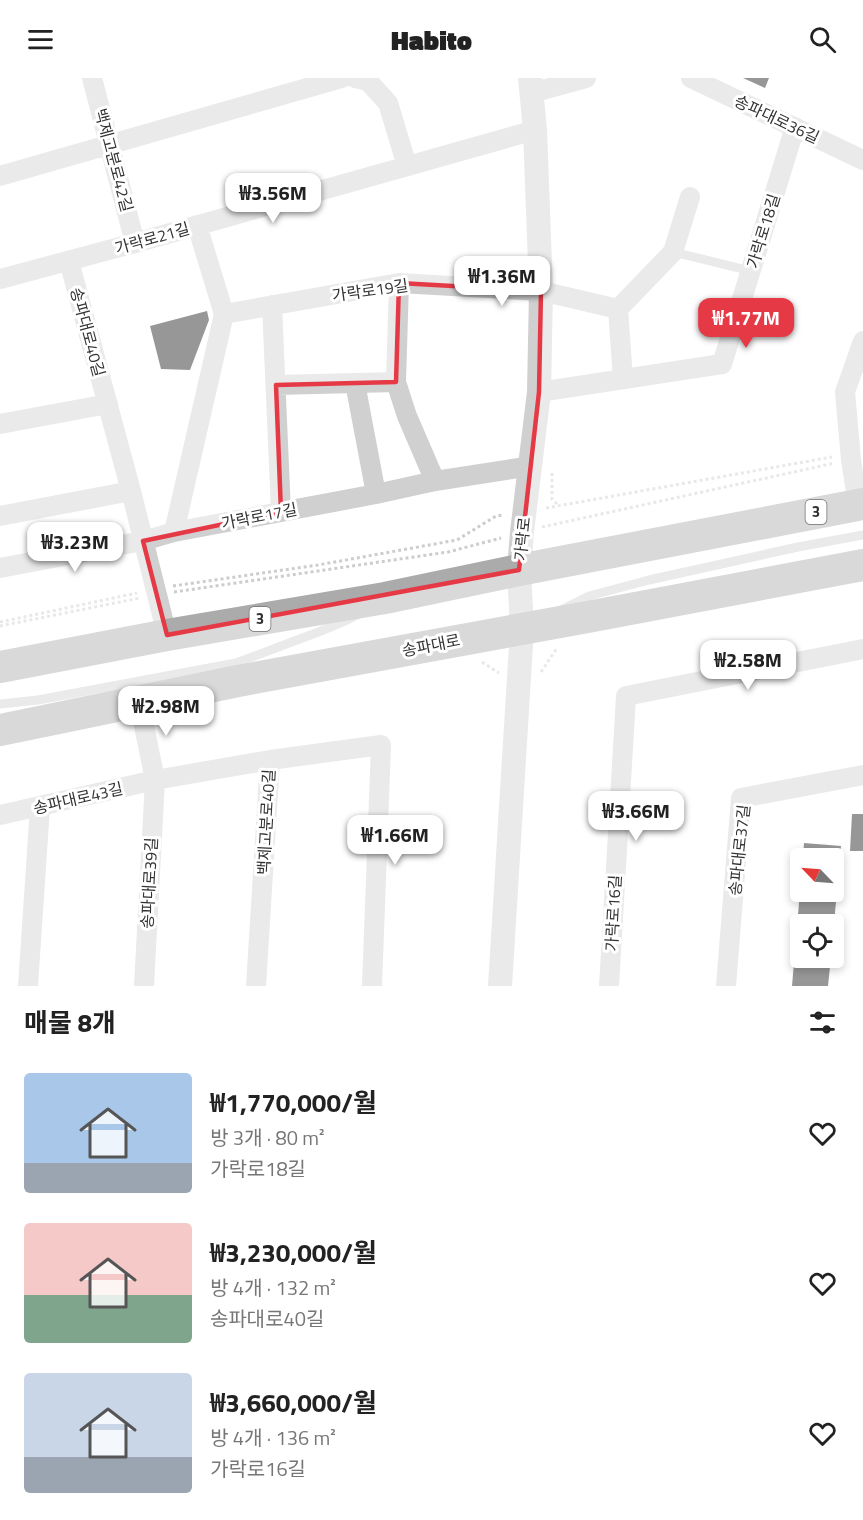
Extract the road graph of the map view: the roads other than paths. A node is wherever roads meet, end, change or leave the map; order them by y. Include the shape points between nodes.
1 (92, 78) edge
2 (342, 78) edge
3 (355, 78) edge
4 (586, 78) edge
5 (691, 78) edge
6 (530, 86) edge
7 (795, 128) junction
8 (535, 130) junction
9 (110, 146) junction
10 (863, 160) edge
11 (407, 166) junction
12 (0, 176) edge
13 (690, 197) dead end
14 (197, 225) junction
15 (135, 243) junction
16 (673, 252) junction
17 (69, 261) junction
18 (751, 271) junction
19 (0, 279) edge
20 (399, 282) junction
21 (541, 291) junction
22 (272, 305) junction
23 (618, 309) junction
24 (224, 314) junction
25 (863, 341) edge
26 (623, 379) junction
27 (396, 382) junction
28 (355, 383) junction
29 (276, 386) junction
30 (539, 392) junction
31 (108, 404) junction
32 (0, 423) edge
33 (531, 466) junction
34 (435, 481) junction
35 (131, 491) junction
36 (376, 494) junction
37 (281, 512) junction
38 (861, 514) edge
39 (0, 516) edge
40 (174, 532) junction
41 (143, 541) junction
42 (863, 565) edge
43 (0, 568) edge
44 (519, 570) junction
45 (386, 598) junction
46 (522, 629) junction
47 (167, 634) junction
48 (863, 649) edge
49 (0, 667) edge
50 (139, 701) junction
51 (0, 704) edge
52 (29, 715) dead end
53 (76, 715) junction
54 (0, 730) edge
55 (270, 760) junction
56 (863, 775) edge
57 (155, 780) junction
58 (40, 807) junction
59 (0, 815) edge
60 (28, 986) edge
61 (144, 986) edge
62 (256, 986) edge
63 (372, 986) edge
64 (500, 986) edge
65 (609, 986) edge
66 (726, 986) edge

1 - 9 street, 백제고분로42길
2 - 9 street
3 - 11 street via 368,81 388,103
4 - 6 street, 가락로
5 - 7 street, 송파대로36길
6 - 8 street, 가락로
7 - 10 street, 송파대로36길
7 - 18 street, 가락로18길
8 - 11 street, 가락로21길
8 - 21 street, 가락로
9 - 12 street
9 - 15 street, 백제고분로42길
11 - 14 street, 가락로21길
13 - 16 street
14 - 15 street, 가락로21길
14 - 24 street
15 - 17 street, 가락로21길
16 - 18 lane
16 - 23 street
17 - 19 street, 가락로21길
17 - 31 street, 송파대로40길
18 - 26 street, 가락로18길 via 722,364
20 - 21 street, 가락로19길
20 - 22 street, 가락로19길
20 - 27 street
21 - 23 street, 가락로19길
21 - 30 street, 가락로
22 - 24 street, 가락로19길
22 - 29 street
23 - 26 street
24 - 40 street
25 - 38 street via 846,392 850,457
26 - 30 street, 가락로18길
27 - 28 street
27 - 34 street
28 - 29 street
28 - 36 street
29 - 37 street
30 - 33 street, 가락로
31 - 32 street
31 - 35 street, 송파대로40길
33 - 34 street, 가락로17길
33 - 44 street, 가락로
34 - 36 street, 가락로17길
35 - 39 street
35 - 41 street, 송파대로40길
36 - 37 street, 가락로17길
37 - 40 street, 가락로17길
38 - 44 main road, 3
38 - 46 lane via 798,547 590,596
40 - 41 street, 가락로17길
41 - 43 street
41 - 47 street, 송파대로40길
42 - 46 main road, 송파대로
44 - 45 main road, 3
44 - 46 street, 가락로
45 - 47 main road, 3
45 - 51 lane via 347,621 236,663
46 - 50 main road, 송파대로
46 - 64 street, 가락로
47 - 49 main road, 3
48 - 65 street, 가락로16길 via 626,696
50 - 53 main road, 송파대로
50 - 57 street, 송파대로39길
52 - 53 lane
53 - 54 main road, 송파대로
55 - 57 street
55 - 62 street, 백제고분로40길
55 - 63 street, 백제고분로40길 via 381,745
56 - 66 street, 송파대로37길 via 741,798
57 - 58 street, 송파대로43길
57 - 61 street, 송파대로39길
58 - 59 street, 송파대로43길
58 - 60 street

